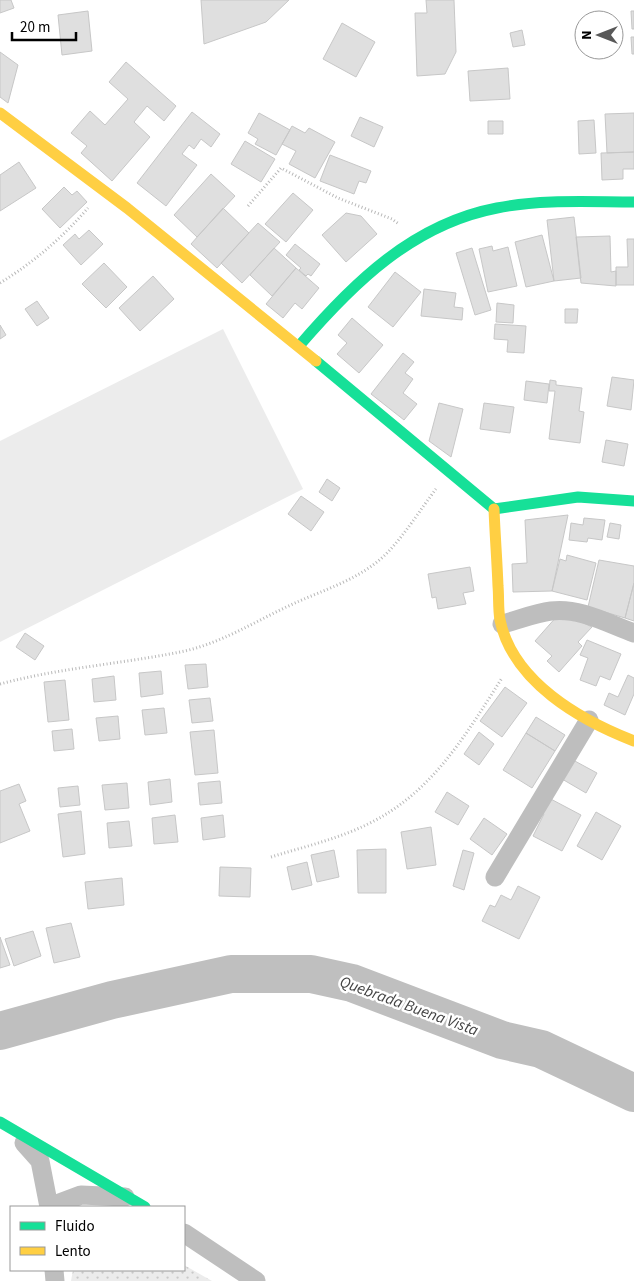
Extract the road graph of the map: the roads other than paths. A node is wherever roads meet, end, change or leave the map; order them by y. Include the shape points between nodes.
1 (0, 113) edge
2 (634, 202) edge
3 (299, 346) junction
4 (634, 501) edge
5 (494, 509) junction
6 (502, 624) junction
7 (634, 633) edge
8 (589, 720) junction
9 (634, 741) edge
10 (495, 877) dead end
11 (5, 1126) edge
12 (137, 1202) edge
13 (49, 1206) edge
14 (52, 1206) edge
15 (185, 1234) edge
16 (256, 1281) edge

1 - 3 street via 103,190
2 - 3 street via 536,204 498,208 465,217 419,239 371,270
3 - 5 street
4 - 5 street via 578,497
5 - 6 street
6 - 7 street via 562,610
6 - 8 street via 528,674
8 - 9 street
8 - 10 street
11 - 12 street
11 - 13 street via 40,1160
12 - 14 street via 81,1195
15 - 16 street

